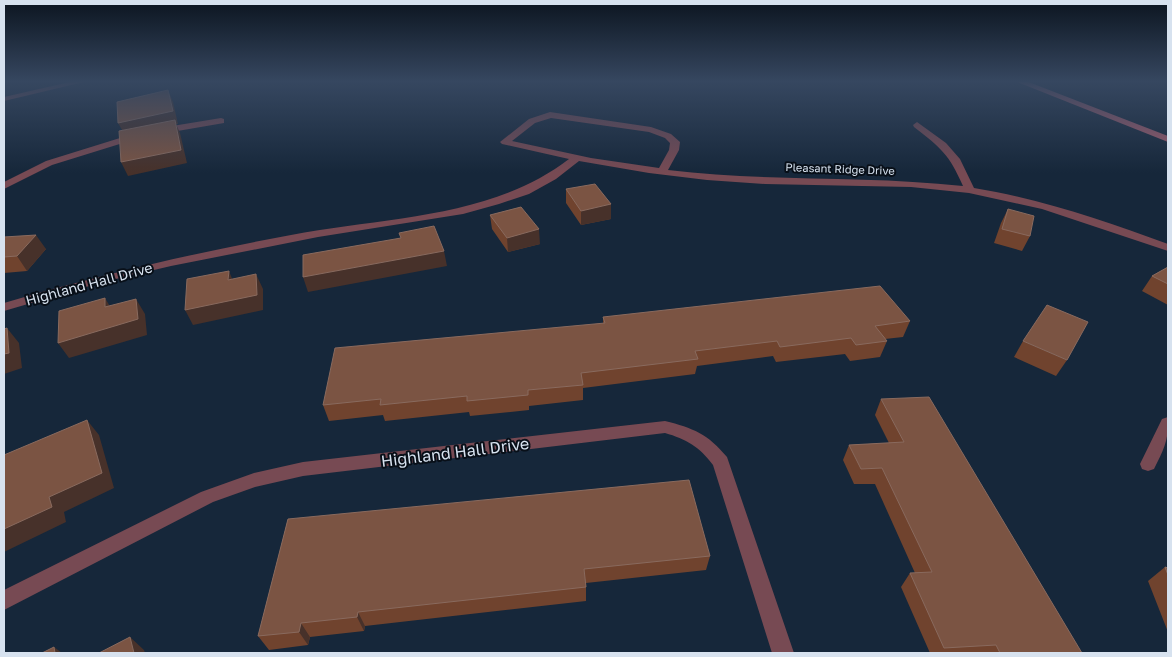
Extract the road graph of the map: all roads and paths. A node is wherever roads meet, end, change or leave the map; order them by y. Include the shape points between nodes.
1 (1098, 112) edge
2 (221, 122) dead end
3 (917, 125) dead end
4 (1168, 139) edge
5 (576, 159) junction
6 (662, 172) junction
7 (4, 186) edge
8 (970, 190) junction
9 (1168, 248) edge
10 (4, 307) edge
11 (1168, 424) edge
12 (1148, 464) dead end
13 (4, 600) edge
14 (783, 653) edge

1 - 4 main road
2 - 7 street via 167,130 96,147 49,163
3 - 8 street via 958,161
5 - 6 street, Pleasant Ridge Drive
5 - 6 street, Pleasant Ridge Drive via 505,142 526,124 550,115 651,130 675,142
5 - 10 street, Highland Hall Drive via 563,172 543,184 470,209 335,230 192,258 103,278
6 - 8 street, Pleasant Ridge Drive via 737,179 910,184
8 - 9 street, Pleasant Ridge Drive via 1053,209
11 - 12 street
13 - 14 street, Highland Hall Drive via 207,497 254,480 303,469 665,427 695,436 722,462

